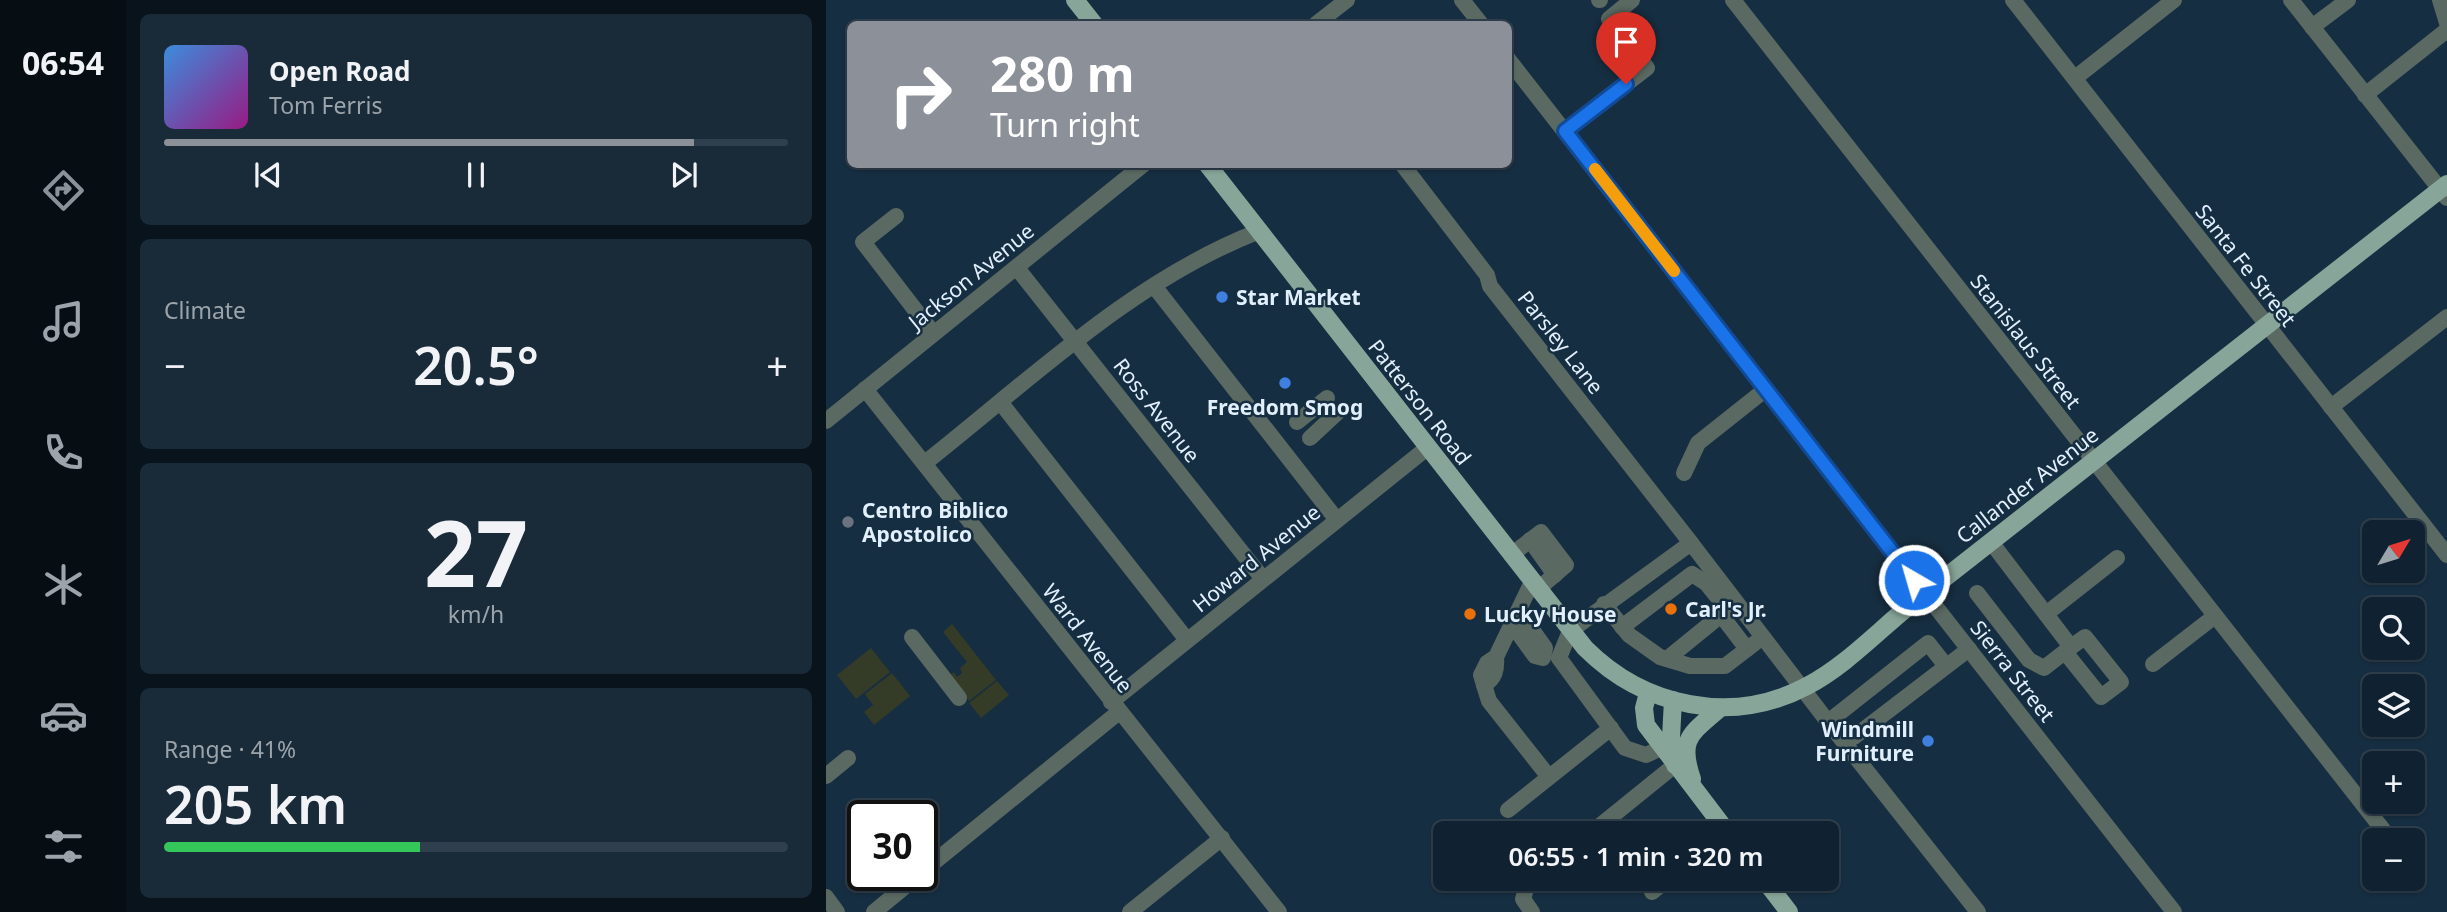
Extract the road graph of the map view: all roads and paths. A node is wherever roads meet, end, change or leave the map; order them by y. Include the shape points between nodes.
1 (1075, 0) edge
2 (1347, 0) edge
3 (1462, 0) edge
4 (1632, 0) edge
5 (1733, 0) edge
6 (2013, 0) edge
7 (2174, 0) edge
8 (2291, 0) edge
9 (2348, 0) edge
10 (2440, 0) edge
11 (1092, 21) edge
12 (1321, 21) edge
13 (1479, 21) edge
14 (2447, 23) edge
15 (2312, 27) junction
16 (2447, 30) edge
17 (1512, 65) edge
18 (2075, 79) junction
19 (2365, 95) junction
20 (1565, 131) junction
21 (1139, 168) edge
22 (1210, 168) edge
23 (1405, 168) edge
24 (2445, 190) edge
25 (895, 216) dead end
26 (1257, 232) junction
27 (1017, 268) junction
28 (1154, 286) junction
29 (2447, 317) edge
30 (2267, 327) junction
31 (933, 333) junction
32 (1076, 341) junction
33 (865, 389) junction
34 (1766, 389) junction
35 (1001, 403) junction
36 (1333, 405) dead end
37 (2331, 407) junction
38 (826, 421) edge
39 (1304, 430) dead end
40 (1427, 448) junction
41 (2094, 461) junction
42 (926, 462) junction
43 (1684, 473) dead end
44 (1337, 520) junction
45 (1991, 542) junction
46 (1691, 543) junction
47 (1511, 555) junction
48 (2447, 555) edge
49 (2117, 558) dead end
50 (1263, 579) junction
51 (1534, 586) junction
52 (1925, 593) junction
53 (1977, 593) dead end
54 (1604, 604) junction
55 (1725, 613) junction
56 (2046, 614) junction
57 (2215, 616) junction
58 (1517, 622) junction
59 (1622, 627) junction
60 (1570, 631) junction
61 (912, 637) dead end
62 (1762, 637) junction
63 (1187, 640) junction
64 (1747, 649) junction
65 (1969, 649) junction
66 (1551, 658) junction
67 (1667, 659) junction
68 (1601, 664) joint
69 (2153, 664) dead end
70 (1946, 666) junction
71 (1803, 688) junction
72 (1648, 693) junction
73 (959, 698) dead end
74 (1673, 700) junction
75 (1115, 707) junction
76 (1720, 708) junction
77 (1828, 722) junction
78 (1611, 728) junction
79 (1661, 748) junction
80 (848, 758) dead end
81 (1675, 765) junction
82 (826, 776) edge
83 (1549, 777) junction
84 (1698, 795) junction
85 (1508, 810) dead end
86 (1606, 821) edge
87 (1719, 821) edge
88 (2382, 828) edge
89 (1222, 838) junction
90 (938, 859) edge
91 (900, 891) edge
92 (1773, 891) edge
93 (826, 897) edge
94 (2168, 910) edge
95 (837, 912) edge
96 (874, 912) edge
97 (1130, 912) edge
98 (1279, 912) edge
99 (1789, 912) edge
100 (1978, 912) edge

1 - 11 main road
2 - 12 street
3 - 13 street
4 - 20 street via 1609,19 1647,68
5 - 41 street, Stanislaus Street
6 - 18 street, Santa Fe Street
7 - 18 street
8 - 15 street
9 - 15 street
10 - 14 street
15 - 19 street
16 - 19 street
17 - 20 street, Sierra Street
18 - 30 street, Santa Fe Street
19 - 24 street
20 - 34 street, Sierra Street
21 - 27 street, Jackson Avenue
22 - 26 main road, Patterson Road
23 - 46 street, Parsley Lane via 1487,275 1490,286
24 - 30 main road, Callander Avenue
25 - 31 street via 863,242
26 - 28 street
26 - 40 main road, Patterson Road
27 - 31 street, Jackson Avenue
27 - 32 street, Ross Avenue
28 - 32 street
28 - 44 street
29 - 37 street
30 - 37 street, Santa Fe Street
30 - 41 main road, Callander Avenue
31 - 33 street, Jackson Avenue
32 - 35 street
32 - 50 street, Ross Avenue
33 - 38 street, Jackson Avenue
33 - 42 street, Ward Avenue
34 - 43 street via 1698,443
34 - 52 street, Sierra Street
35 - 42 street
35 - 63 street
36 - 39 street
37 - 48 street, Santa Fe Street
40 - 44 street, Howard Avenue
40 - 47 main road, Patterson Road
41 - 45 main road, Callander Avenue
41 - 57 street, Stanislaus Street
42 - 75 street, Ward Avenue
44 - 50 street, Howard Avenue
45 - 52 main road, Callander Avenue
45 - 56 street
46 - 54 street
46 - 62 street, Parsley Lane
47 - 51 main road, Patterson Road
47 - 51 street via 1541,532 1566,565
49 - 56 street
50 - 63 street, Howard Avenue
51 - 58 street
51 - 60 main road, Patterson Road
52 - 65 street, Sierra Street
52 - 71 main road, Callander Avenue via 1834,669
53 - 56 street via 2029,660 2044,668 2068,650
54 - 59 street
54 - 60 street
55 - 59 street via 1706,583 1692,574
55 - 64 street
55 - 67 street
57 - 69 street
57 - 88 street, Stanislaus Street
58 - 66 street via 1530,627
58 - 83 street via 1481,674 1489,701
59 - 67 street
60 - 66 street
60 - 68 main road, Patterson Road
61 - 73 street
62 - 64 street
62 - 71 street, Parsley Lane
63 - 75 street, Howard Avenue
64 - 67 street via 1725,666 1690,666
65 - 70 street
65 - 94 street, Sierra Street
66 - 78 street
68 - 72 main road, Callander Avenue
70 - 77 street via 1854,737
70 - 77 street via 1928,643
71 - 76 main road, Callander Avenue via 1765,702
71 - 77 street, Parsley Lane
72 - 74 main road, Callander Avenue
72 - 79 main road via 1646,724
74 - 76 main road, Callander Avenue
74 - 81 main road
75 - 89 street, Ward Avenue
75 - 90 street, Howard Avenue
76 - 84 main road via 1686,741 1684,755
77 - 100 street, Parsley Lane
78 - 79 street via 1634,753 1646,755
78 - 83 street
79 - 81 main road
80 - 82 street
81 - 84 main road
81 - 86 street
83 - 85 street
84 - 87 main road
89 - 97 street
89 - 98 street, Ward Avenue
91 - 96 street, Howard Avenue
92 - 99 main road
93 - 95 street

